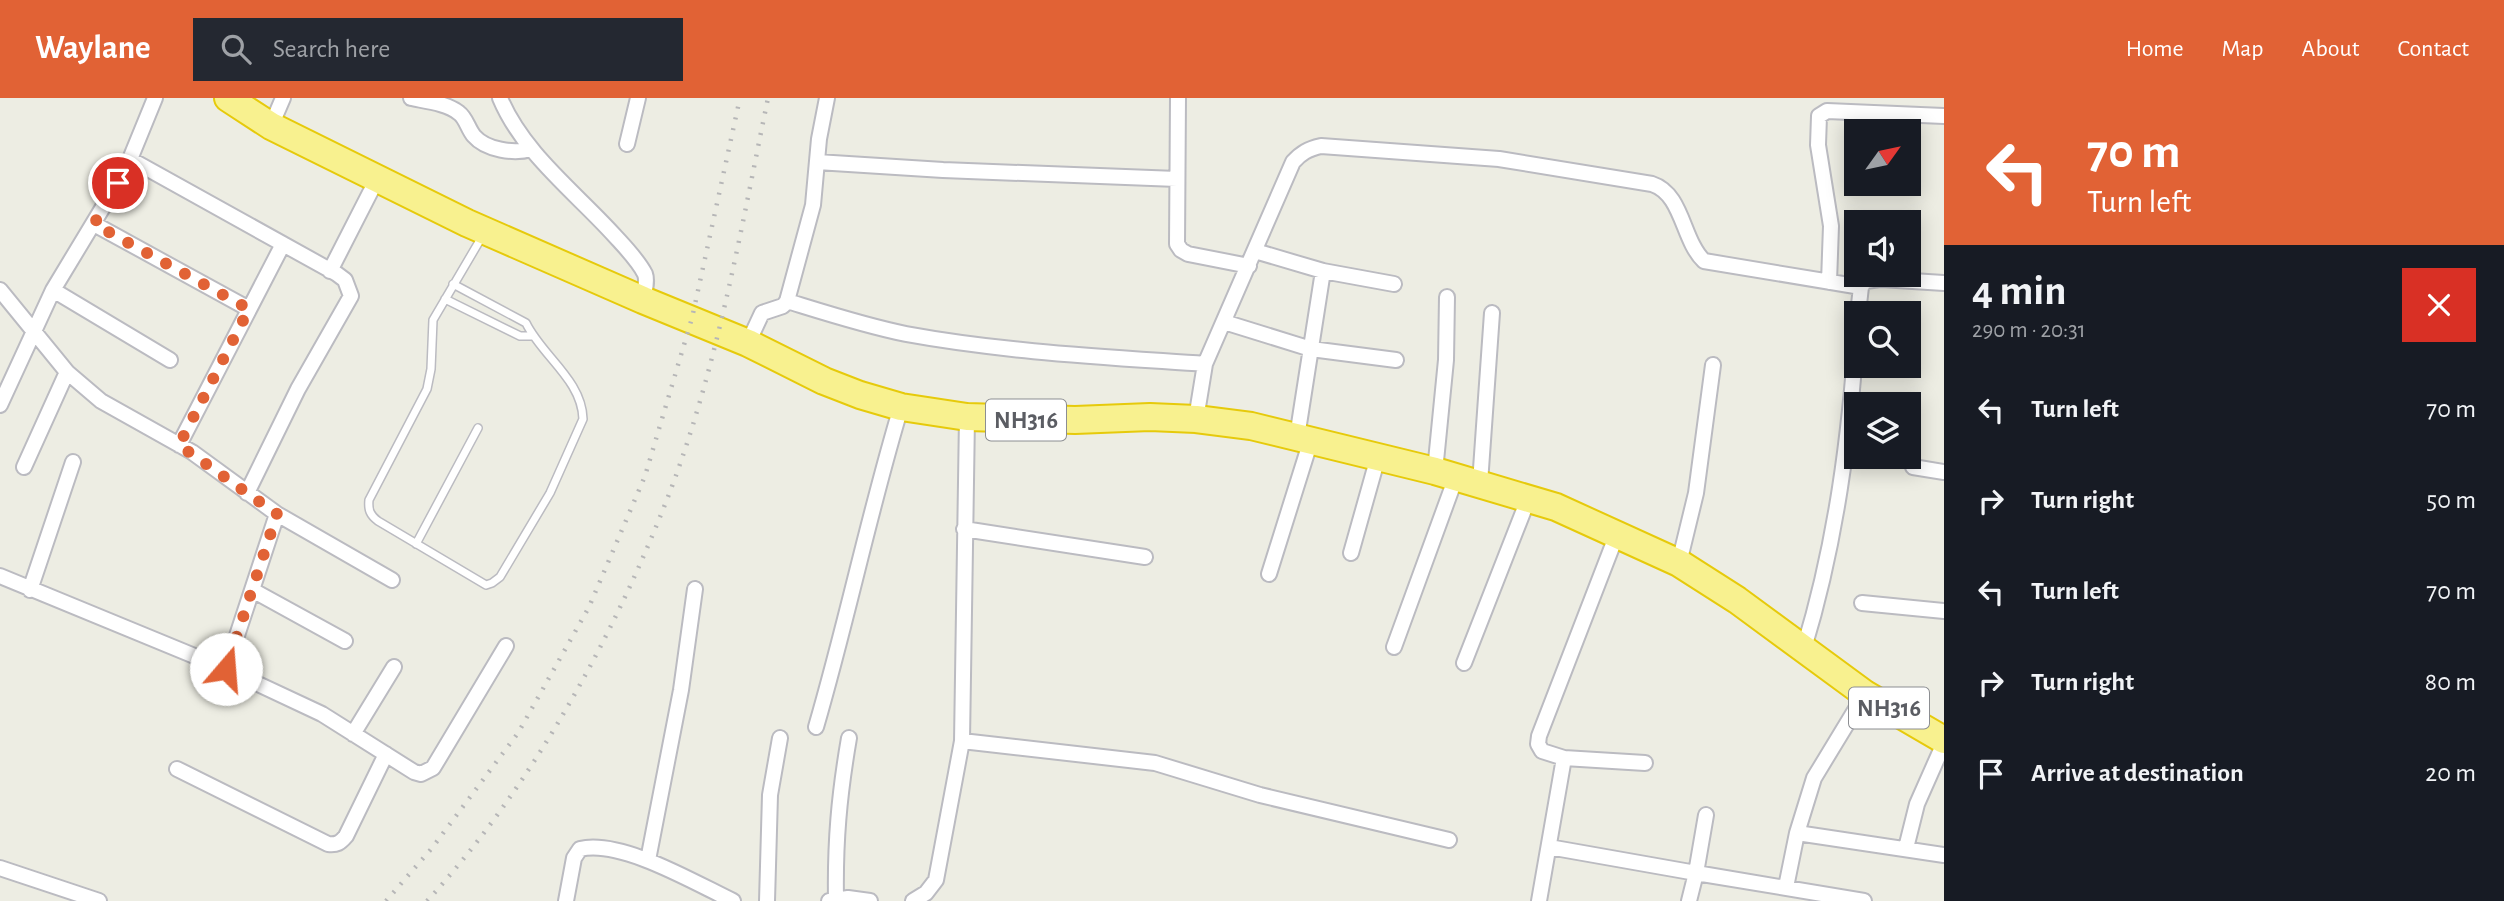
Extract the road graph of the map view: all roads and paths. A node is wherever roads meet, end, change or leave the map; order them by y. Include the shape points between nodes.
1 (155, 98) edge
2 (228, 98) edge
3 (284, 98) edge
4 (411, 98) edge
5 (500, 98) edge
6 (638, 98) edge
7 (827, 98) edge
8 (1178, 98) edge
9 (1842, 105) edge
10 (1944, 116) edge
11 (271, 126) junction
12 (627, 144) dead end
13 (531, 149) junction
14 (130, 159) junction
15 (817, 162) junction
16 (377, 179) junction
17 (1177, 179) junction
18 (94, 224) junction
19 (485, 232) junction
20 (283, 244) junction
21 (1255, 251) junction
22 (1249, 266) junction
23 (330, 271) junction
24 (1323, 271) junction
25 (1829, 282) junction
26 (1921, 282) edge
27 (1944, 283) edge
28 (1394, 284) dead end
29 (1844, 284) edge
30 (453, 285) junction
31 (1861, 287) edge
32 (0, 290) edge
33 (53, 290) junction
34 (1447, 297) dead end
35 (445, 299) junction
36 (643, 300) junction
37 (787, 301) junction
38 (1859, 301) edge
39 (249, 309) junction
40 (1492, 313) dead end
41 (1224, 322) junction
42 (35, 331) junction
43 (532, 335) junction
44 (748, 343) junction
45 (1311, 349) junction
46 (170, 360) dead end
47 (1396, 360) dead end
48 (1205, 364) junction
49 (1713, 365) dead end
50 (67, 372) junction
51 (1852, 378) edge
52 (0, 405) edge
53 (901, 407) junction
54 (967, 417) junction
55 (1196, 419) junction
56 (478, 428) dead end
57 (1304, 438) junction
58 (179, 445) junction
59 (1378, 457) junction
60 (73, 462) dead end
61 (24, 467) dead end
62 (1921, 468) edge
63 (1944, 472) edge
64 (1457, 477) junction
65 (247, 493) junction
66 (1529, 498) junction
67 (277, 514) junction
68 (964, 529) junction
69 (1617, 534) junction
70 (416, 544) junction
71 (1351, 553) dead end
72 (1145, 557) dead end
73 (1679, 563) junction
74 (1269, 574) dead end
75 (0, 576) edge
76 (392, 580) dead end
77 (695, 589) dead end
78 (30, 590) junction
79 (252, 590) junction
80 (1862, 603) dead end
81 (1944, 611) edge
82 (345, 641) dead end
83 (506, 646) dead end
84 (1394, 647) dead end
85 (1804, 648) junction
86 (1464, 663) dead end
87 (394, 667) dead end
88 (226, 669) junction
89 (1865, 694) junction
90 (816, 727) dead end
91 (353, 734) junction
92 (780, 738) dead end
93 (849, 738) dead end
94 (961, 741) junction
95 (1944, 741) edge
96 (386, 754) junction
97 (1564, 758) junction
98 (1646, 763) dead end
99 (177, 769) dead end
100 (1706, 815) dead end
101 (1797, 834) junction
102 (1449, 840) dead end
103 (1549, 847) junction
104 (1906, 848) junction
105 (1944, 855) edge
106 (648, 860) junction
107 (0, 867) edge
108 (1696, 873) junction
109 (1786, 887) junction
110 (832, 900) edge
111 (99, 901) edge
112 (566, 901) edge
113 (733, 901) edge
114 (767, 901) edge
115 (870, 901) edge
116 (913, 901) edge
117 (1539, 901) edge
118 (1689, 901) edge
119 (1864, 901) edge

1 - 14 street
2 - 11 highway, NH316
3 - 11 street
4 - 13 street via 460,113 482,142 512,152
5 - 13 street
6 - 12 street
7 - 15 street
8 - 17 street
9 - 10 street
9 - 25 street via 1821,113 1817,122 1831,226
11 - 16 highway, NH316
13 - 36 street via 638,264 646,281
14 - 18 street
14 - 20 street
15 - 17 street
15 - 37 street via 813,205
16 - 19 highway, NH316
16 - 23 street
17 - 22 street via 1175,234 1181,250
18 - 33 street
18 - 39 street
19 - 30 lane
19 - 36 highway, NH316
20 - 23 street
20 - 39 street
21 - 22 street
21 - 24 street
21 - 25 street via 1293,162 1300,153 1321,146 1500,159 1652,184 1670,196 1704,261
22 - 41 street
23 - 65 street via 345,280 351,296
24 - 28 street
24 - 45 street
25 - 29 street
26 - 27 street
30 - 35 lane
30 - 43 lane via 526,323
31 - 38 street
32 - 42 street
33 - 42 street
33 - 46 street
34 - 64 street via 1446,360
35 - 43 lane via 520,336
35 - 70 lane via 433,320 427,390 368,508 372,516
36 - 44 highway, NH316
37 - 44 street via 762,313
37 - 48 street via 906,334 1060,353
39 - 58 street
40 - 64 street
41 - 45 street
41 - 48 street
42 - 50 street
42 - 52 street
43 - 70 lane via 576,390 583,406 583,419 550,494 492,583 479,582
44 - 53 highway, NH316 via 824,382
45 - 47 street
45 - 57 street
48 - 55 street
49 - 73 street via 1696,493
50 - 58 street via 101,401
50 - 61 street
51 - 85 street via 1834,530
53 - 54 highway, NH316
53 - 90 street
54 - 55 highway, NH316
54 - 68 street
55 - 57 highway, NH316
56 - 70 lane
57 - 59 highway, NH316
57 - 74 street
58 - 65 street
59 - 64 highway, NH316
59 - 71 street
60 - 78 street
62 - 63 street
64 - 66 highway, NH316
64 - 84 street
65 - 67 street
66 - 69 highway, NH316
66 - 86 street
67 - 76 street
67 - 79 street
68 - 72 street
68 - 94 street
69 - 73 highway, NH316
69 - 97 street via 1539,736 1542,751
73 - 85 highway, NH316
75 - 78 street
77 - 106 street
78 - 88 street
79 - 82 street
79 - 88 street
80 - 81 street
83 - 96 street via 433,768 414,772
85 - 89 highway, NH316
87 - 91 street
88 - 91 street via 322,714
89 - 95 highway, NH316
89 - 101 street via 1814,778
91 - 96 street
92 - 114 street via 770,795
93 - 110 street
94 - 102 street via 1155,763 1260,795
94 - 116 street via 936,880
95 - 104 street via 1917,804
96 - 99 street via 346,836 333,845
97 - 98 street
97 - 103 street
100 - 108 street
101 - 104 street
101 - 109 street
103 - 108 street
103 - 117 street
104 - 105 street
106 - 112 street via 594,846 580,849
106 - 113 street
107 - 111 street
108 - 109 street
108 - 118 street
109 - 119 street
110 - 115 street

